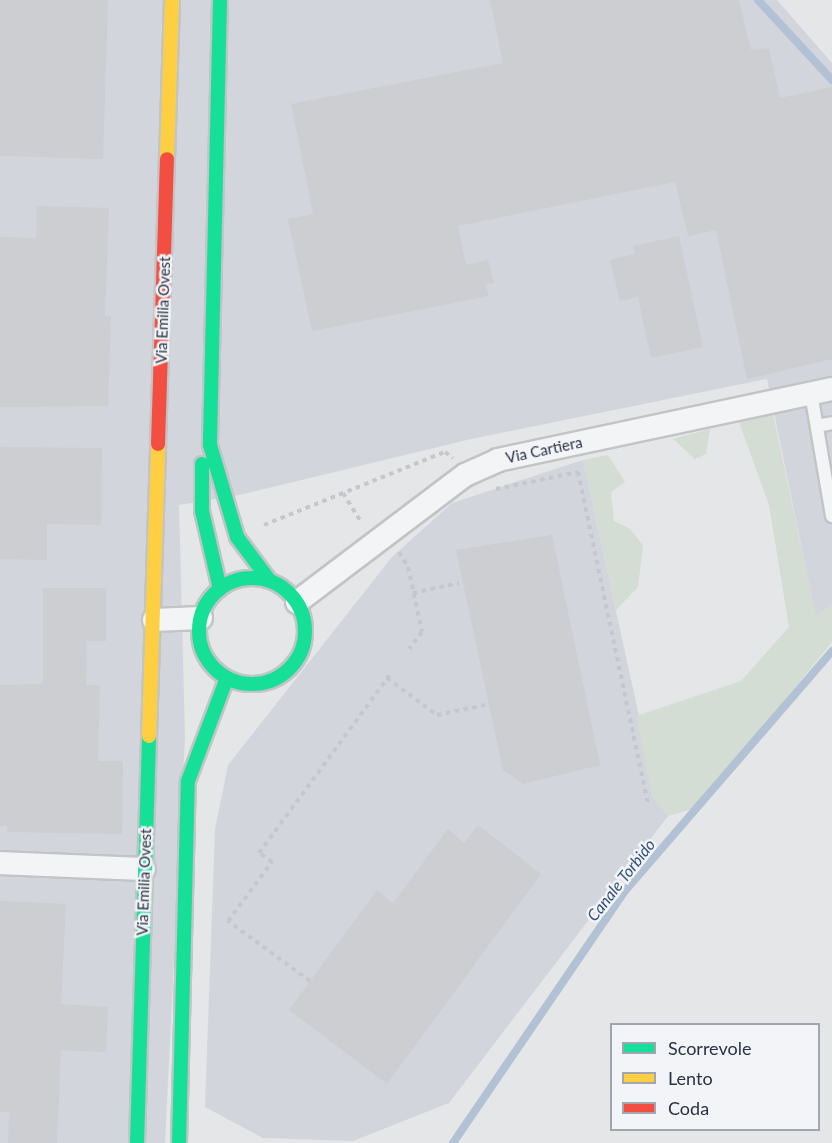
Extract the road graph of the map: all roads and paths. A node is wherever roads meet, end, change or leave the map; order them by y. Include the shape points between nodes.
1 (172, 0) edge
2 (220, 0) edge
3 (821, 391) edge
4 (832, 423) edge
5 (817, 426) junction
6 (210, 446) junction
7 (458, 464) dead end
8 (490, 490) dead end
9 (343, 493) junction
10 (832, 516) edge
11 (257, 528) dead end
12 (365, 528) dead end
13 (390, 553) dead end
14 (269, 580) junction
15 (459, 584) dead end
16 (220, 589) junction
17 (413, 593) junction
18 (297, 602) junction
19 (201, 618) junction
20 (154, 620) junction
21 (409, 649) dead end
22 (392, 672) dead end
23 (227, 678) junction
24 (387, 678) junction
25 (484, 705) dead end
26 (648, 804) dead end
27 (0, 863) edge
28 (144, 869) junction
29 (310, 981) dead end
30 (136, 1143) edge
31 (179, 1143) edge

1 - 20 main road, Via Emilia Ovest
2 - 6 main road
3 - 5 lane
3 - 18 street, Via Cartiera via 498,460 465,475
4 - 5 lane
5 - 10 lane
6 - 14 main road via 237,537
6 - 16 main road via 199,471 202,511
7 - 9 path via 445,452
8 - 26 path via 578,472
9 - 11 path
9 - 12 path
13 - 17 path via 400,552 405,560
14 - 16 main road via 252,578
14 - 18 main road
15 - 17 path
16 - 19 main road
17 - 21 path via 422,632
18 - 23 main road via 305,635 292,667 261,683
19 - 20 street
19 - 23 main road via 204,652 213,667
20 - 28 main road, Via Emilia Ovest
22 - 24 path
23 - 31 main road via 188,781
24 - 25 path via 437,716
24 - 29 path via 259,853 272,862 228,921
27 - 28 street
28 - 30 main road, Via Emilia Ovest

